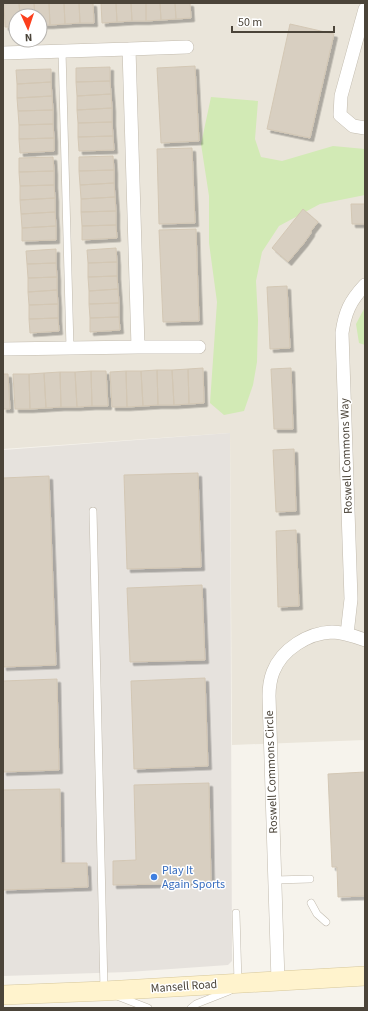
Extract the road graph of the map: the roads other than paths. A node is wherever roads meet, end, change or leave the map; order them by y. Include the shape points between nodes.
1 (365, 9) edge
2 (187, 47) dead end
3 (129, 49) junction
4 (62, 51) junction
5 (3, 53) edge
6 (365, 128) edge
7 (365, 285) edge
8 (199, 346) dead end
9 (138, 347) junction
10 (70, 348) junction
11 (3, 349) edge
12 (93, 511) dead end
13 (347, 634) junction
14 (365, 640) edge
15 (310, 879) dead end
16 (275, 880) junction
17 (311, 903) dead end
18 (236, 914) dead end
19 (326, 922) dead end
20 (365, 976) edge
21 (278, 981) junction
22 (244, 982) junction
23 (104, 991) junction
24 (4, 996) edge
25 (148, 1008) edge
26 (191, 1008) edge

1 - 6 street via 341,96 340,115 353,126
2 - 3 street
3 - 4 street
3 - 9 street
4 - 5 street
4 - 10 lane
7 - 13 street, Roswell Commons Way via 349,305 342,333 351,599
8 - 9 street
9 - 10 street
10 - 11 street
12 - 23 lane
13 - 14 street, Roswell Commons Circle
13 - 16 street, Roswell Commons Circle via 321,633 298,642 280,659 270,683
15 - 16 lane
16 - 21 street, Roswell Commons Circle
17 - 19 lane via 317,914
18 - 22 lane
20 - 21 main road, Mansell Road
21 - 22 main road, Mansell Road
22 - 23 main road, Mansell Road
22 - 26 lane
23 - 24 main road, Mansell Road
23 - 25 lane

